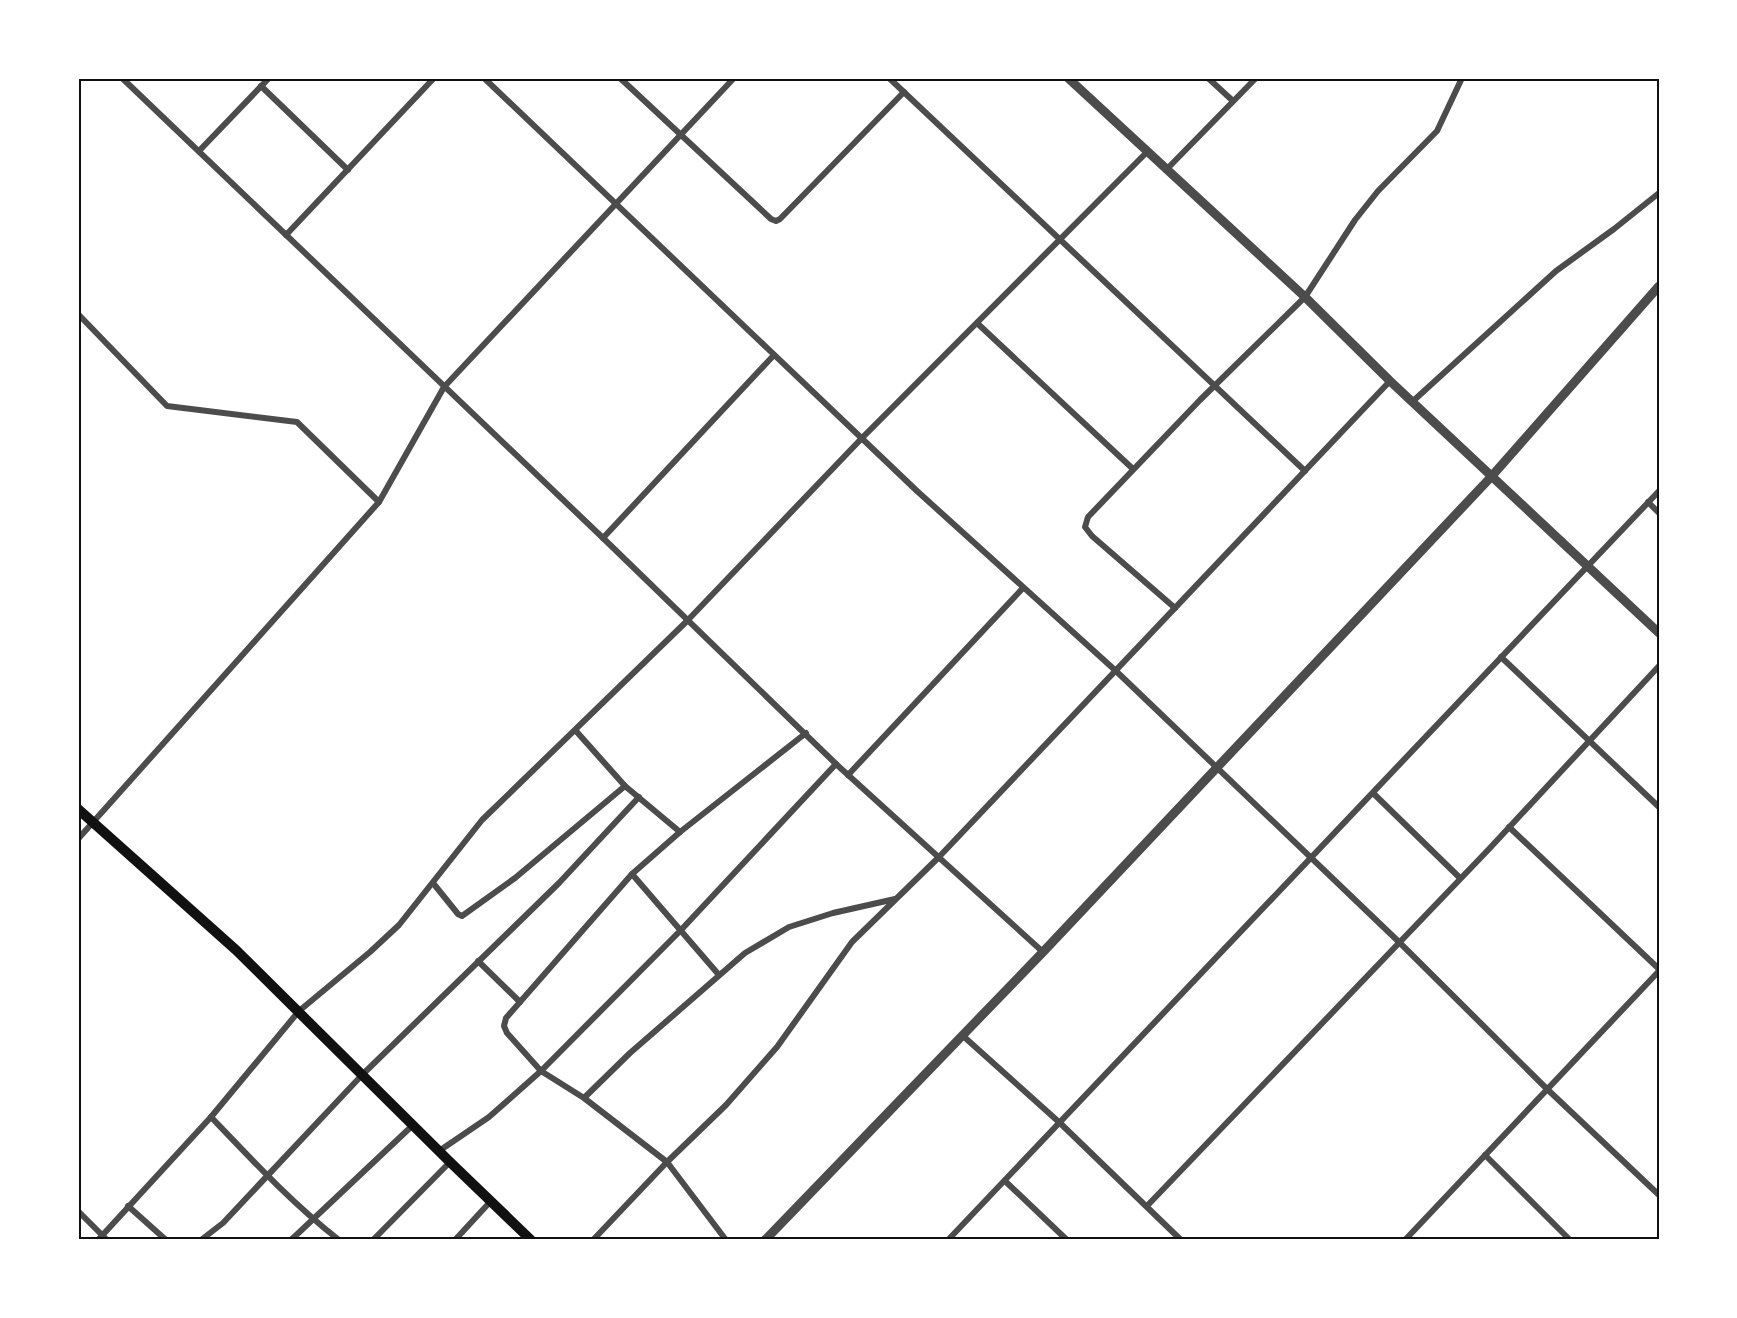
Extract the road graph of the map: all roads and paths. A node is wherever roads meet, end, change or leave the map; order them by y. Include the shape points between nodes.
1 (122, 78) edge
2 (269, 78) edge
3 (434, 78) edge
4 (484, 78) edge
5 (620, 78) edge
6 (734, 78) edge
7 (889, 78) edge
8 (1068, 78) edge
9 (1208, 78) edge
10 (1256, 78) edge
11 (1462, 78) edge
12 (261, 86) junction
13 (903, 92) junction
14 (1233, 102) junction
15 (681, 133) junction
16 (199, 151) junction
17 (1147, 152) junction
18 (348, 170) junction
19 (1166, 170) junction
20 (1659, 193) edge
21 (616, 203) junction
22 (286, 236) junction
23 (1060, 240) junction
24 (1659, 286) edge
25 (1305, 297) junction
26 (78, 314) edge
27 (977, 323) junction
28 (774, 355) junction
29 (1390, 381) junction
30 (1215, 385) junction
31 (444, 387) junction
32 (1412, 402) junction
33 (862, 438) junction
34 (1133, 470) junction
35 (1305, 471) junction
36 (1491, 477) junction
37 (1659, 491) edge
38 (379, 502) junction
39 (1648, 502) junction
40 (1659, 513) edge
41 (603, 538) junction
42 (1587, 567) junction
43 (1023, 588) junction
44 (1175, 608) junction
45 (687, 621) junction
46 (1659, 633) edge
47 (1501, 657) junction
48 (1659, 666) edge
49 (1116, 671) junction
50 (576, 731) junction
51 (806, 733) junction
52 (1589, 742) junction
53 (836, 764) junction
54 (1216, 768) junction
55 (848, 776) junction
56 (625, 786) junction
57 (1372, 793) junction
58 (639, 797) junction
59 (1659, 807) edge
60 (78, 809) edge
61 (93, 822) junction
62 (1509, 827) junction
63 (680, 832) junction
64 (78, 839) edge
65 (938, 858) junction
66 (1312, 858) junction
67 (632, 874) junction
68 (1460, 878) junction
69 (433, 883) junction
70 (896, 899) junction
71 (681, 930) junction
72 (1399, 942) junction
73 (1043, 952) junction
74 (477, 961) junction
75 (1659, 970) edge
76 (719, 975) junction
77 (520, 1002) junction
78 (299, 1011) junction
79 (962, 1035) junction
80 (541, 1071) junction
81 (362, 1075) junction
82 (1547, 1089) junction
83 (584, 1098) junction
84 (211, 1117) junction
85 (1060, 1123) junction
86 (414, 1125) junction
87 (439, 1151) junction
88 (1485, 1155) junction
89 (450, 1162) junction
90 (667, 1162) junction
91 (267, 1176) junction
92 (1005, 1181) junction
93 (1659, 1195) edge
94 (490, 1202) junction
95 (128, 1206) junction
96 (1147, 1206) junction
97 (78, 1211) edge
98 (312, 1220) junction
99 (103, 1238) edge
100 (166, 1240) edge
101 (201, 1240) edge
102 (291, 1240) edge
103 (339, 1240) edge
104 (373, 1240) edge
105 (455, 1240) edge
106 (531, 1240) edge
107 (593, 1240) edge
108 (726, 1240) edge
109 (765, 1240) edge
110 (948, 1240) edge
111 (1067, 1240) edge
112 (1181, 1240) edge
113 (1405, 1240) edge
114 (1570, 1240) edge

1 - 16 street
2 - 12 street
3 - 18 street
4 - 21 street
5 - 15 street
6 - 15 street
7 - 13 street
8 - 17 street
9 - 14 street
10 - 14 street
11 - 25 street via 1437,131 1378,191
12 - 16 street
12 - 18 street
13 - 15 street via 776,221
13 - 23 street
14 - 19 street
15 - 21 street
16 - 22 street
17 - 19 street
17 - 23 street
18 - 22 street
19 - 25 street
20 - 32 street via 1556,271
21 - 28 street
21 - 31 street
22 - 31 street
23 - 27 street
23 - 30 street
24 - 36 street
25 - 29 street
25 - 30 street
26 - 38 street via 167,406 297,422
27 - 33 street
27 - 34 street
28 - 33 street
28 - 41 street
29 - 32 street
29 - 35 street
30 - 34 street
30 - 35 street
31 - 38 street
31 - 41 street
32 - 36 street
33 - 43 street
33 - 45 street
34 - 44 street via 1088,517 1085,527
35 - 44 street
36 - 42 street
36 - 54 street
37 - 39 street
38 - 61 street
39 - 40 street
39 - 42 street
41 - 45 street
42 - 46 street
42 - 47 street
43 - 49 street
43 - 55 street
44 - 49 street
45 - 50 street
45 - 51 street
47 - 52 street
47 - 57 street
48 - 52 street
49 - 54 street
49 - 65 street
50 - 56 street
50 - 69 street via 482,820
51 - 53 street
51 - 63 street
52 - 59 street
52 - 62 street
53 - 55 street
53 - 71 street
54 - 66 street
54 - 73 street
55 - 65 street
56 - 58 street
56 - 69 street via 515,878 462,916
57 - 66 street
57 - 68 street
58 - 63 street
58 - 74 street via 559,883
60 - 61 main road
61 - 64 street
61 - 78 main road
62 - 68 street
62 - 75 street
63 - 67 street
65 - 70 street
65 - 73 street
66 - 72 street
66 - 85 street
67 - 71 street
67 - 77 street
68 - 72 street
69 - 78 street via 399,925
70 - 76 street via 789,927 744,953
70 - 90 street via 847,948 777,1047 726,1105
71 - 76 street
71 - 80 street
72 - 82 street
72 - 96 street
73 - 79 street
74 - 77 street
74 - 81 street
75 - 82 street
76 - 83 street
77 - 80 street via 504,1026
78 - 81 main road
78 - 84 street
79 - 85 street
79 - 109 street
80 - 83 street
80 - 87 street via 489,1117
81 - 86 main road
81 - 91 street
82 - 88 street
82 - 93 street
83 - 90 street
84 - 91 street
84 - 95 street
85 - 92 street
85 - 96 street
86 - 87 main road
86 - 98 street
87 - 89 main road
88 - 113 street
88 - 114 street
89 - 94 main road
89 - 104 street
90 - 107 street
90 - 108 street
91 - 98 street
91 - 101 street via 224,1222
92 - 110 street
92 - 111 street
94 - 105 street
94 - 106 main road
95 - 99 street
95 - 100 street
96 - 112 street
97 - 99 street
98 - 102 street
98 - 103 street

